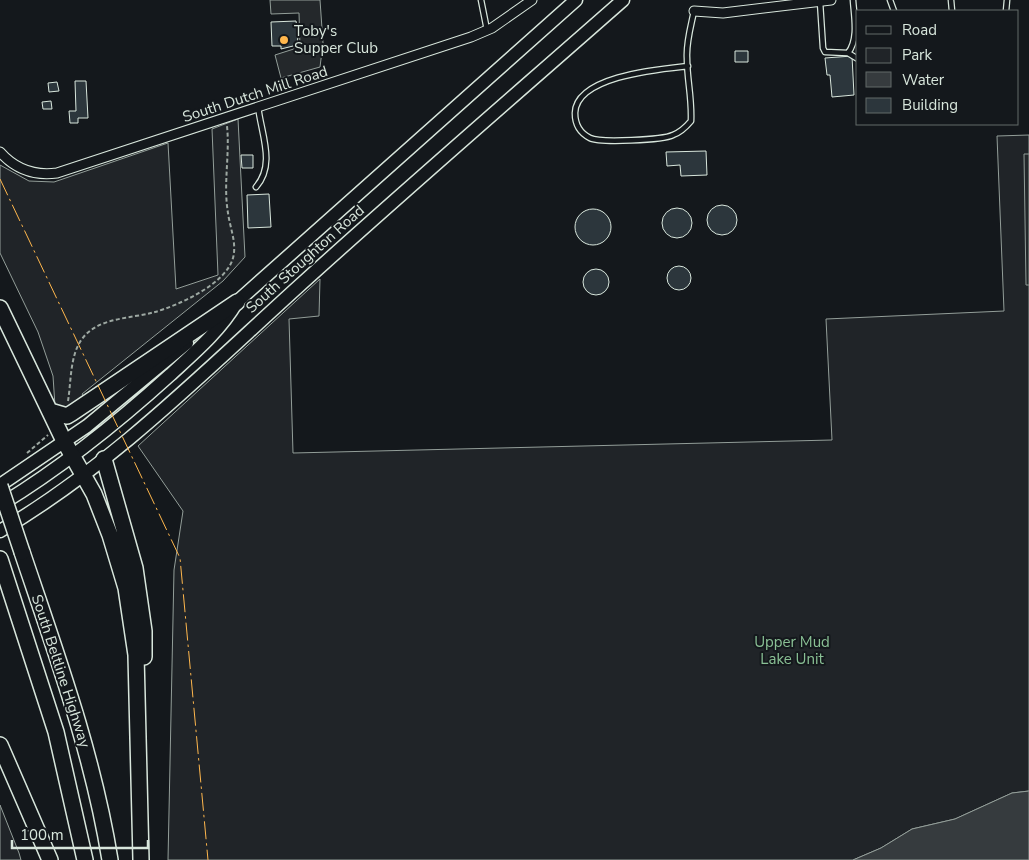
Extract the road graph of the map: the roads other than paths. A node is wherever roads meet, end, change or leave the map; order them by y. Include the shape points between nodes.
1 (482, 0) edge
2 (532, 0) edge
3 (576, 0) edge
4 (624, 0) edge
5 (831, 0) edge
6 (854, 0) edge
7 (820, 2) junction
8 (694, 10) joint
9 (487, 30) junction
10 (848, 53) junction
11 (856, 58) edge
12 (688, 66) junction
13 (258, 106) junction
14 (0, 152) edge
15 (256, 187) dead end
16 (237, 302) junction
17 (0, 308) edge
18 (50, 411) junction
19 (61, 435) junction
20 (73, 457) junction
21 (104, 459) junction
22 (83, 475) junction
23 (0, 485) edge
24 (0, 505) edge
25 (0, 531) edge
26 (1, 562) edge
27 (139, 715) junction
28 (0, 745) edge
29 (50, 860) edge
30 (85, 860) edge
31 (110, 860) edge
32 (141, 860) edge

1 - 9 lane
2 - 9 street, South Dutch Mill Road
3 - 16 main road, South Stoughton Road
4 - 21 main road, South Stoughton Road
5 - 7 street
6 - 10 lane via 855,37
7 - 8 street via 730,12
7 - 10 lane via 825,52
8 - 12 lane via 686,57
9 - 13 street, South Dutch Mill Road
10 - 11 lane
12 - 12 lane via 691,121 672,136 601,142 584,134 577,126 575,108 586,93 626,76
13 - 14 street, South Dutch Mill Road via 58,173 37,174 8,161
13 - 15 lane via 268,167
16 - 18 highway via 67,416
16 - 19 main road, South Stoughton Road via 104,413
16 - 20 main road via 227,319 202,346 142,401
17 - 18 highway
18 - 19 highway
19 - 20 highway
19 - 23 main road, South Stoughton Road
20 - 22 highway
20 - 24 main road
21 - 22 main road, South Stoughton Road
21 - 27 highway via 125,527 140,595 145,660
22 - 25 main road, South Stoughton Road
22 - 27 highway via 110,535 126,588 136,655
23 - 31 highway, South Beltline Highway, bridge via 76,714 94,779
26 - 30 highway, South Beltline Highway via 56,732
27 - 32 highway
28 - 29 highway

